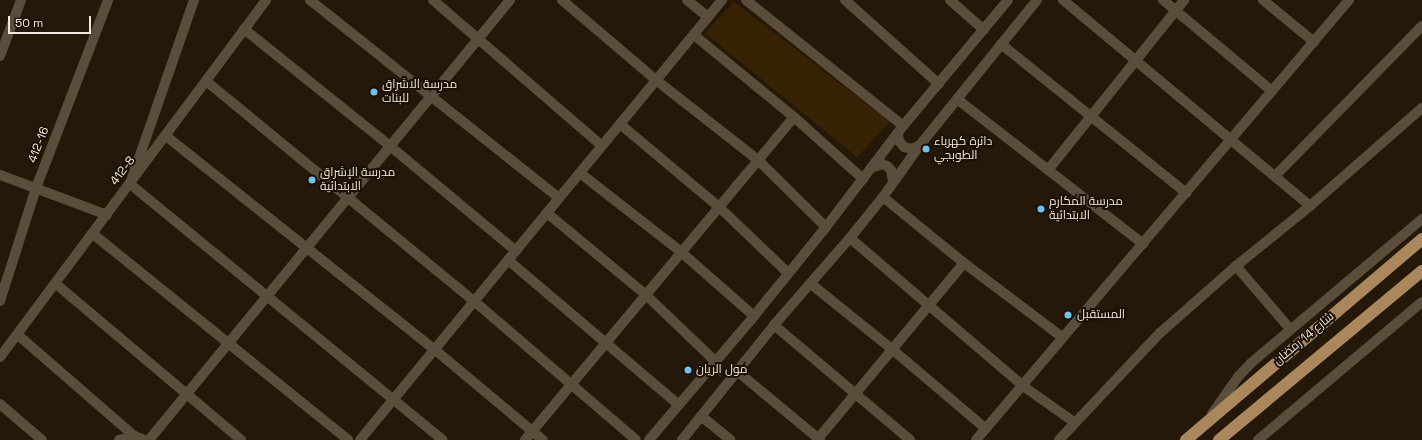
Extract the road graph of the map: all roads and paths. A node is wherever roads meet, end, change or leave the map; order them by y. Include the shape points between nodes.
1 (22, 0) edge
2 (108, 0) edge
3 (194, 0) edge
4 (266, 0) edge
5 (310, 0) edge
6 (433, 0) edge
7 (510, 0) edge
8 (562, 0) edge
9 (687, 0) edge
10 (722, 0) edge
11 (746, 0) edge
12 (845, 0) edge
13 (950, 0) edge
14 (1008, 0) edge
15 (1037, 0) edge
16 (1063, 0) edge
17 (1163, 0) edge
18 (1184, 0) edge
19 (1263, 0) edge
20 (1350, 0) edge
21 (1176, 11) junction
22 (708, 17) junction
23 (1422, 26) edge
24 (244, 29) junction
25 (984, 30) junction
26 (694, 35) junction
27 (478, 39) junction
28 (1314, 42) junction
29 (1001, 44) junction
30 (0, 56) edge
31 (1136, 61) junction
32 (656, 80) junction
33 (206, 81) junction
34 (940, 84) junction
35 (1272, 91) junction
36 (430, 96) junction
37 (957, 99) junction
38 (1422, 108) edge
39 (1091, 116) junction
40 (794, 117) junction
41 (620, 124) junction
42 (901, 129) junction
43 (166, 136) junction
44 (1230, 141) junction
45 (920, 145) junction
46 (390, 146) junction
47 (602, 146) junction
48 (758, 160) junction
49 (871, 168) junction
50 (1048, 170) junction
51 (580, 173) junction
52 (0, 175) edge
53 (1275, 176) junction
54 (863, 179) junction
55 (893, 182) junction
56 (130, 184) junction
57 (36, 188) junction
58 (1186, 193) junction
59 (883, 197) junction
60 (347, 198) junction
61 (559, 198) junction
62 (1310, 206) junction
63 (719, 207) junction
64 (547, 213) junction
65 (107, 215) junction
66 (1422, 219) edge
67 (826, 226) junction
68 (93, 234) junction
69 (850, 238) junction
70 (1422, 239) edge
71 (1143, 244) junction
72 (306, 247) junction
73 (516, 251) junction
74 (681, 252) junction
75 (508, 260) junction
76 (964, 263) junction
77 (1236, 266) junction
78 (1422, 271) edge
79 (788, 273) junction
80 (56, 284) junction
81 (811, 284) junction
82 (646, 295) junction
83 (266, 296) junction
84 (0, 301) edge
85 (474, 301) junction
86 (1422, 302) edge
87 (929, 306) junction
88 (754, 316) junction
89 (774, 325) junction
90 (1291, 330) junction
91 (18, 335) junction
92 (1063, 338) junction
93 (227, 343) junction
94 (606, 343) junction
95 (434, 349) junction
96 (893, 350) junction
97 (0, 358) edge
98 (716, 362) junction
99 (737, 371) junction
100 (571, 385) junction
101 (1023, 386) junction
102 (185, 394) junction
103 (856, 394) junction
104 (393, 400) junction
105 (0, 404) edge
106 (679, 405) junction
107 (702, 416) junction
108 (1074, 422) junction
109 (1206, 423) junction
110 (986, 428) junction
111 (533, 431) junction
112 (134, 436) junction
113 (42, 440) edge
114 (119, 440) edge
115 (145, 440) edge
116 (149, 440) edge
117 (241, 440) edge
118 (348, 440) edge
119 (360, 440) edge
120 (443, 440) edge
121 (526, 440) edge
122 (543, 440) edge
123 (636, 440) edge
124 (649, 440) edge
125 (682, 440) edge
126 (731, 440) edge
127 (818, 440) edge
128 (910, 440) edge
129 (976, 440) edge
130 (1059, 440) edge
131 (1186, 440) edge
132 (1219, 440) edge
133 (1258, 440) edge

1 - 30 street
2 - 57 street, 412-16
3 - 56 street
4 - 24 street, 412-8
5 - 36 street
6 - 27 street
7 - 27 street
8 - 32 street
9 - 22 street
10 - 22 street
11 - 42 street
12 - 34 street
13 - 25 street
14 - 25 street
15 - 29 street
16 - 31 street
17 - 21 street
18 - 21 street
19 - 28 street
20 - 28 street
21 - 31 street
21 - 35 street
22 - 26 street
23 - 53 street
24 - 33 street, 412-8
24 - 46 street
25 - 34 street
26 - 32 street
26 - 40 street
27 - 36 street
27 - 47 street
28 - 35 street
29 - 37 street
29 - 39 street
31 - 39 street
31 - 44 street
32 - 41 street
32 - 48 street
33 - 43 street, 412-8
33 - 60 street
34 - 42 street
35 - 44 street
36 - 46 street
36 - 61 street
37 - 45 street
37 - 50 street
38 - 62 street
39 - 50 street
39 - 58 street
40 - 48 street
40 - 54 street
41 - 47 street
41 - 63 street
42 - 45 street via 899,141 904,147 912,149
42 - 49 street
43 - 56 street, 412-8
43 - 72 street
44 - 53 street
44 - 58 street
45 - 55 street
46 - 60 street
46 - 73 street
47 - 51 street
48 - 63 street
48 - 67 street
49 - 54 street
49 - 55 street via 882,164 887,166 891,170
50 - 71 street
51 - 61 street
51 - 74 street
52 - 57 street
53 - 62 street
54 - 67 street
55 - 59 street
56 - 65 street, 412-8
56 - 83 street
57 - 65 street
57 - 84 street, 412-16
58 - 71 street
59 - 69 street
59 - 76 street
60 - 72 street
60 - 85 street
61 - 64 street
62 - 77 street
63 - 74 street
63 - 79 street
64 - 73 street
64 - 82 street
65 - 68 street, 412-8
66 - 90 street
67 - 79 street
68 - 80 street, 412-8
68 - 93 street
69 - 81 street
69 - 87 street
70 - 109 main road, شارع 14 رمضان
71 - 92 street
72 - 83 street
72 - 95 street
73 - 75 street
74 - 82 street
74 - 88 street
75 - 85 street
75 - 94 street
76 - 87 street
76 - 92 street
77 - 90 street
77 - 108 street via 1160,333
78 - 132 main road, شارع 14 رمضان
79 - 88 street
80 - 91 street, 412-8
80 - 102 street
81 - 89 street
81 - 96 street
82 - 94 street
82 - 98 street
83 - 93 street
83 - 104 street
85 - 95 street
85 - 100 street
86 - 133 street
87 - 96 street
87 - 101 street
88 - 98 street
89 - 99 street
89 - 103 street
90 - 109 street via 1244,370
91 - 97 street, 412-8
91 - 112 street
92 - 101 street
93 - 102 street
93 - 118 street
94 - 100 street
94 - 106 street
95 - 104 street
95 - 111 street
96 - 103 street
96 - 110 street
98 - 106 street
99 - 107 street
99 - 127 street
100 - 111 street
100 - 123 street
101 - 108 street
101 - 110 street
102 - 116 street
102 - 117 street
103 - 127 street
103 - 128 street
104 - 119 street
104 - 120 street
105 - 113 street
106 - 124 street
107 - 125 street
107 - 126 street
108 - 130 street
109 - 131 main road, شارع 14 رمضان
110 - 129 street
111 - 121 street
111 - 122 street
112 - 114 street
112 - 115 street

